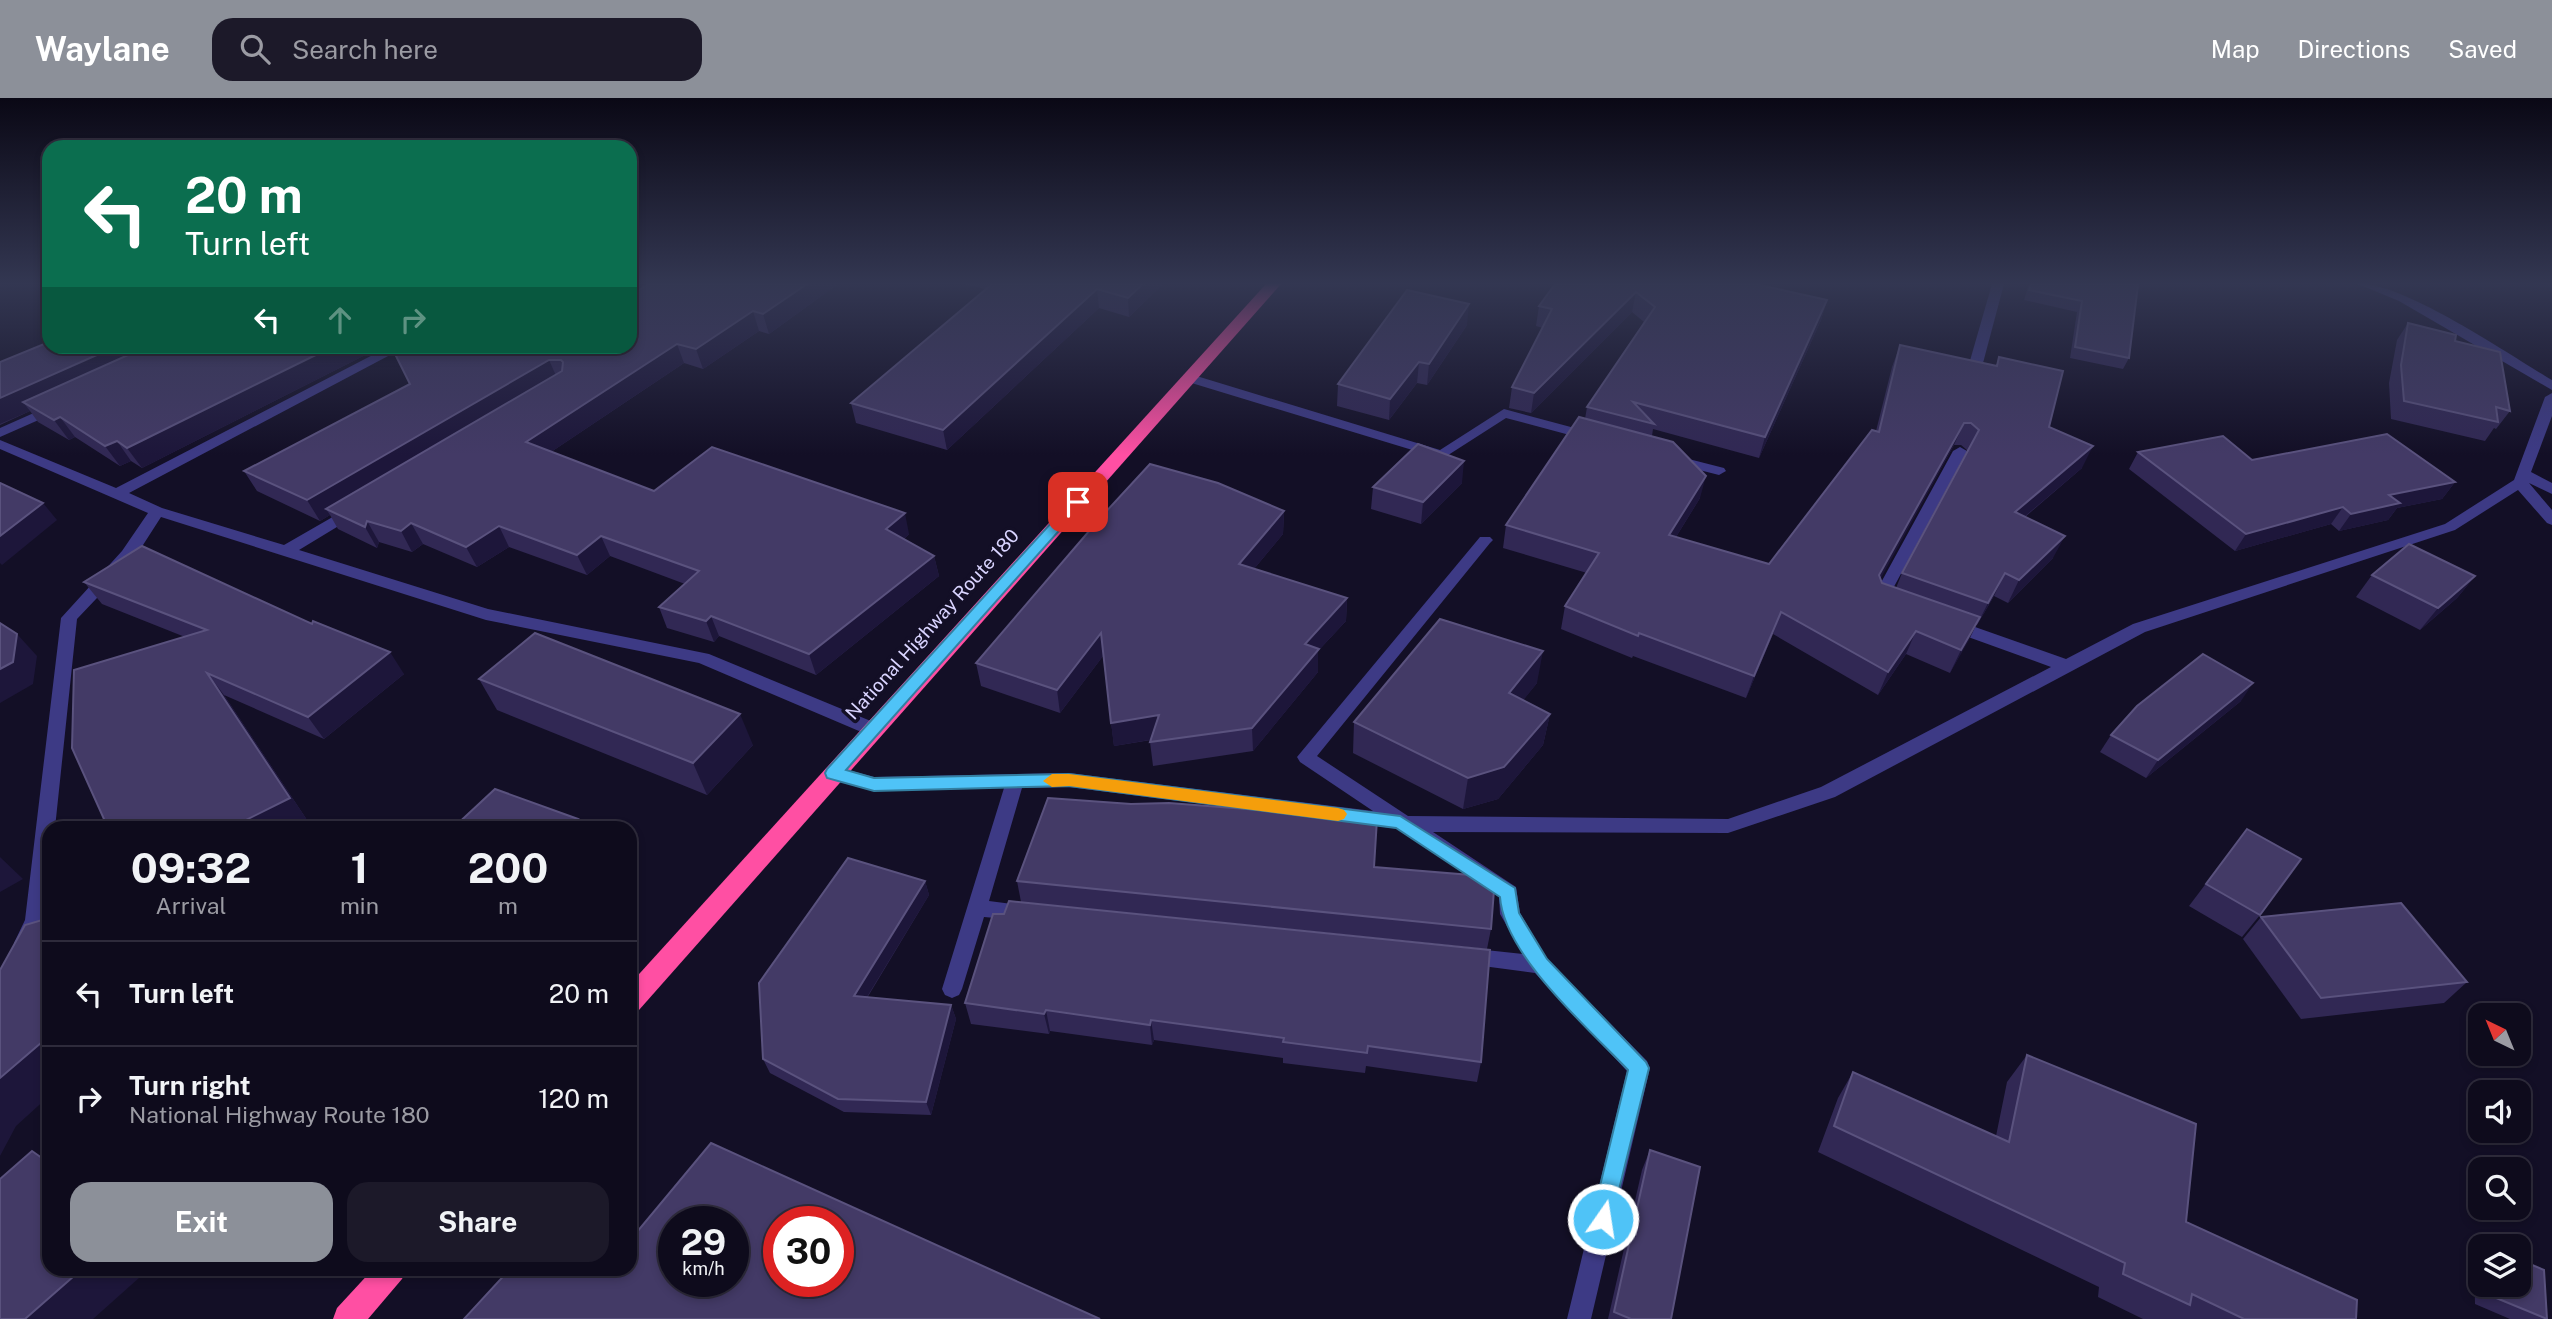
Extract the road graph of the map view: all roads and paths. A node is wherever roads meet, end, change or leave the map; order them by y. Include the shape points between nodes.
1 (1222, 341) edge
2 (1982, 341) edge
3 (2468, 341) edge
4 (386, 354) edge
5 (1189, 378) junction
6 (1972, 378) edge
7 (2552, 396) edge
8 (72, 400) edge
9 (0, 433) edge
10 (1612, 442) edge
11 (0, 444) edge
12 (1960, 451) edge
13 (1652, 453) edge
14 (1719, 471) dead end
15 (2521, 478) junction
16 (2552, 489) edge
17 (116, 494) junction
18 (367, 503) edge
19 (157, 511) junction
20 (2552, 520) edge
21 (1485, 540) dead end
22 (286, 551) junction
23 (1905, 608) edge
24 (1942, 621) edge
25 (2067, 666) junction
26 (872, 729) junction
27 (833, 773) junction
28 (1015, 782) junction
29 (46, 821) edge
30 (1400, 822) junction
31 (42, 858) edge
32 (976, 908) junction
33 (1045, 915) edge
34 (1444, 955) edge
35 (18, 956) edge
36 (1540, 965) junction
37 (952, 989) dead end
38 (637, 994) edge
39 (387, 1276) edge
40 (348, 1319) edge
41 (1578, 1319) edge

1 - 5 highway, National Highway Route 180
2 - 6 street
3 - 7 street
4 - 17 street
5 - 10 street via 1442,455 1504,413
5 - 26 highway, National Highway Route 180
7 - 15 street
8 - 9 street
11 - 17 street
12 - 23 street via 1880,599
13 - 14 street
15 - 16 street
15 - 20 street
15 - 25 street via 2450,527 2139,628
17 - 19 street
18 - 22 street
19 - 22 street
19 - 29 street via 128,555 69,618
21 - 30 street via 1306,757
22 - 26 street via 486,614 703,658
24 - 25 street
25 - 30 street via 1828,792 1728,826
26 - 27 highway, National Highway Route 180
27 - 28 street via 874,784
27 - 38 highway, National Highway Route 180
28 - 30 street via 1069,780
28 - 32 street
30 - 36 street via 1508,893 1510,914
31 - 35 street via 35,920
32 - 33 street
32 - 37 street
34 - 36 street
36 - 41 street via 1639,1068
39 - 40 highway

